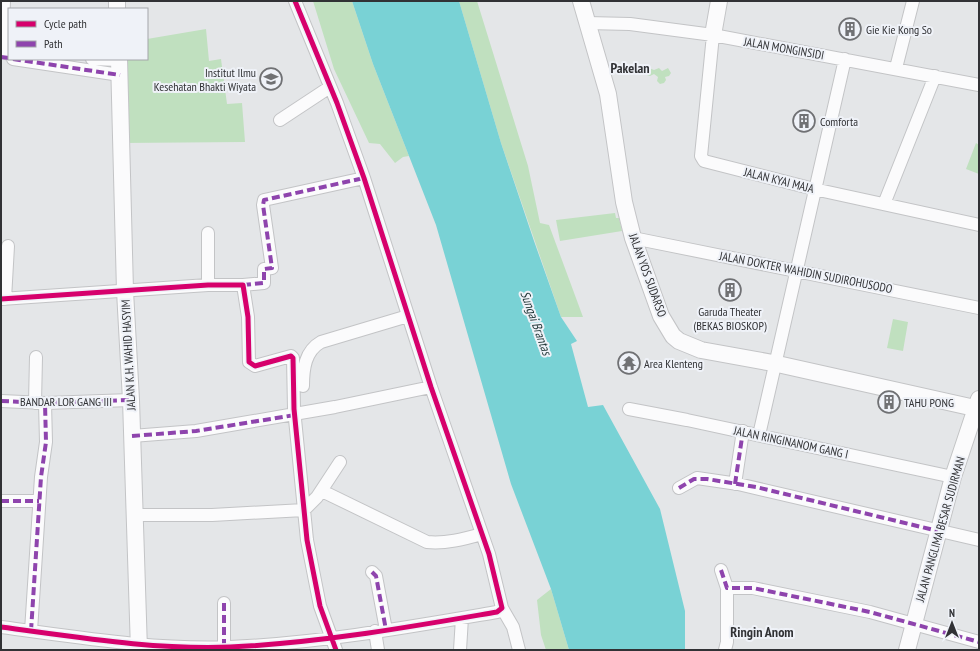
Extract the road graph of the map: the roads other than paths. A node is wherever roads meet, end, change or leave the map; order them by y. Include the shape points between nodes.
1 (4, 1) edge
2 (295, 1) edge
3 (582, 1) edge
4 (719, 1) edge
5 (913, 1) edge
6 (587, 23) junction
7 (713, 35) junction
8 (8, 54) edge
9 (845, 59) junction
10 (32, 60) edge
11 (97, 60) edge
12 (120, 65) edge
13 (896, 68) junction
14 (934, 76) junction
15 (979, 85) edge
16 (330, 87) junction
17 (280, 120) dead end
18 (364, 178) junction
19 (814, 189) junction
20 (884, 204) junction
21 (979, 224) edge
22 (208, 233) dead end
23 (633, 238) junction
24 (8, 246) dead end
25 (796, 270) junction
26 (208, 285) junction
27 (243, 285) junction
28 (125, 291) junction
29 (3, 299) edge
30 (979, 308) edge
31 (408, 316) junction
32 (36, 357) dead end
33 (773, 363) junction
34 (303, 386) dead end
35 (431, 387) junction
36 (131, 400) junction
37 (1, 401) edge
38 (40, 403) junction
39 (978, 406) edge
40 (629, 409) dead end
41 (295, 415) junction
42 (743, 431) junction
43 (758, 435) junction
44 (132, 436) junction
45 (340, 462) dead end
46 (953, 477) junction
47 (735, 484) junction
48 (679, 488) dead end
49 (322, 491) junction
50 (1, 501) edge
51 (39, 501) junction
52 (304, 510) junction
53 (134, 515) junction
54 (938, 531) junction
55 (482, 534) junction
56 (979, 540) edge
57 (721, 570) dead end
58 (372, 572) dead end
59 (727, 588) junction
60 (224, 603) dead end
61 (502, 608) junction
62 (462, 618) junction
63 (914, 623) junction
64 (1, 627) edge
65 (380, 630) junction
66 (31, 631) junction
67 (979, 642) edge
68 (334, 645) edge
69 (138, 647) edge
70 (228, 648) edge
71 (378, 650) edge
72 (460, 650) edge
73 (519, 650) edge
74 (725, 650) edge
75 (907, 650) edge

1 - 8 street via 2,52
2 - 16 street
3 - 6 main road, JALAN YOS SUDARSO
4 - 7 main road
5 - 13 street
6 - 7 street, JALAN MONGINSIDI via 630,24
6 - 23 main road, JALAN YOS SUDARSO via 608,94 624,202
7 - 9 street, JALAN MONGINSIDI
7 - 19 street, JALAN KYAI MAJA via 701,159
9 - 13 street, JALAN MONGINSIDI
9 - 19 street
10 - 12 street
11 - 12 street
12 - 28 main road, JALAN K.H. WAHID HASYIM
13 - 14 street, JALAN MONGINSIDI
14 - 15 street, JALAN MONGINSIDI
14 - 20 street
16 - 17 street
16 - 18 street
18 - 27 street via 264,200 272,268 264,269 264,283
18 - 31 street
19 - 20 street, JALAN KYAI MAJA
19 - 25 street
20 - 21 street, JALAN KYAI MAJA
22 - 26 street
23 - 25 street, JALAN DOKTER WAHIDIN SUDIROHUSODO
23 - 33 main road, JALAN YOS SUDARSO via 661,316 673,336 701,350
24 - 29 street
25 - 30 street, JALAN DOKTER WAHIDIN SUDIROHUSODO
25 - 33 street
26 - 27 street
26 - 28 street
27 - 41 street via 248,317 249,362 255,366 292,357
28 - 29 street
28 - 36 main road, JALAN K.H. WAHID HASYIM
31 - 34 street via 315,345 306,361
31 - 35 street
32 - 38 street
33 - 39 main road, JALAN YOS SUDARSO
33 - 43 street
35 - 41 street
35 - 55 street
36 - 38 street, BANDAR LOR GANG III
36 - 44 main road, JALAN K.H. WAHID HASYIM
37 - 38 street, BANDAR LOR GANG III
38 - 51 street via 46,442
39 - 46 main road, JALAN PANGLIMA BESAR SUDIRMAN
40 - 42 street, JALAN RINGINANOM GANG I
41 - 44 street via 196,431
41 - 52 street
42 - 43 street, JALAN RINGINANOM GANG I
42 - 47 street
43 - 46 street, JALAN RINGINANOM GANG I
44 - 53 main road, JALAN K.H. WAHID HASYIM
45 - 49 street
46 - 54 main road, JALAN PANGLIMA BESAR SUDIRMAN
47 - 48 street via 697,478
47 - 54 street
49 - 52 street
49 - 55 street via 427,542 458,540
50 - 51 street
51 - 66 street
52 - 53 street via 212,515
52 - 68 street via 307,540 319,599 324,621
53 - 69 main road, JALAN K.H. WAHID HASYIM
54 - 56 street
54 - 63 main road, JALAN PANGLIMA BESAR SUDIRMAN
55 - 61 street
57 - 59 street
58 - 65 street via 376,576
59 - 63 street via 753,588
59 - 74 street via 728,642
60 - 70 street
61 - 62 street via 498,612
61 - 73 street via 513,627
62 - 65 street
62 - 72 street
63 - 67 street
63 - 75 main road, JALAN PANGLIMA BESAR SUDIRMAN
64 - 66 street
65 - 68 street
65 - 71 street
66 - 69 street
68 - 70 street
69 - 70 street

